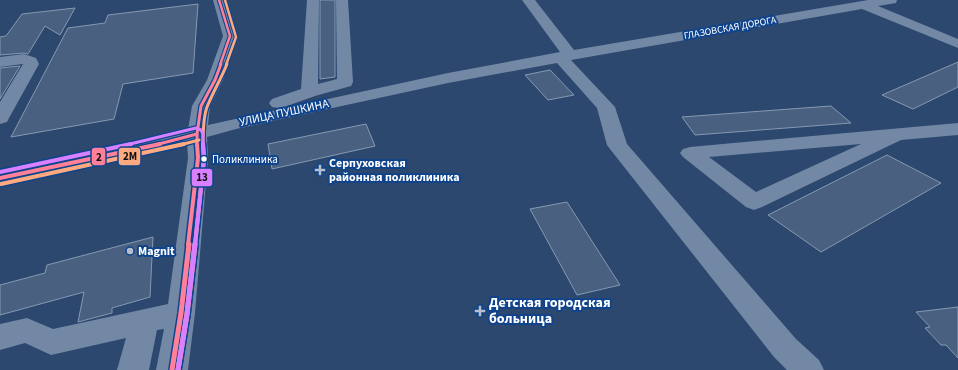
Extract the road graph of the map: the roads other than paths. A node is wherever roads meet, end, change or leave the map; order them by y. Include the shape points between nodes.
1 (219, 0) edge
2 (313, 0) edge
3 (342, 0) edge
4 (528, 0) edge
5 (891, 0) edge
6 (864, 5) junction
7 (902, 21) junction
8 (958, 44) edge
9 (958, 49) edge
10 (565, 56) junction
11 (0, 62) edge
12 (309, 92) junction
13 (273, 116) junction
14 (0, 118) edge
15 (958, 129) edge
16 (900, 133) junction
17 (197, 134) junction
18 (0, 178) edge
19 (181, 314) junction
20 (144, 322) junction
21 (0, 337) edge
22 (132, 370) edge
23 (172, 370) edge
24 (808, 370) edge

1 - 17 street via 230,36 215,80 201,106
2 - 12 street
3 - 12 street via 345,82
4 - 10 street
5 - 6 street, ГЛАЗОВСКАЯ ДОРОГА
6 - 7 street
6 - 10 street, ГЛАЗОВСКАЯ ДОРОГА
7 - 8 street
7 - 9 street via 898,24
10 - 13 street, УЛИЦА ПУШКИНА
10 - 24 street via 606,107 617,145 785,348
11 - 14 street via 24,59 31,64
12 - 13 street via 271,105
13 - 17 street, УЛИЦА ПУШКИНА
15 - 16 street
16 - 16 street via 754,202 690,153 713,151
17 - 18 street, УЛИЦА ПУШКИНА
17 - 19 street via 198,158
19 - 20 street
19 - 23 street
20 - 21 street via 51,342 27,330
20 - 22 street

